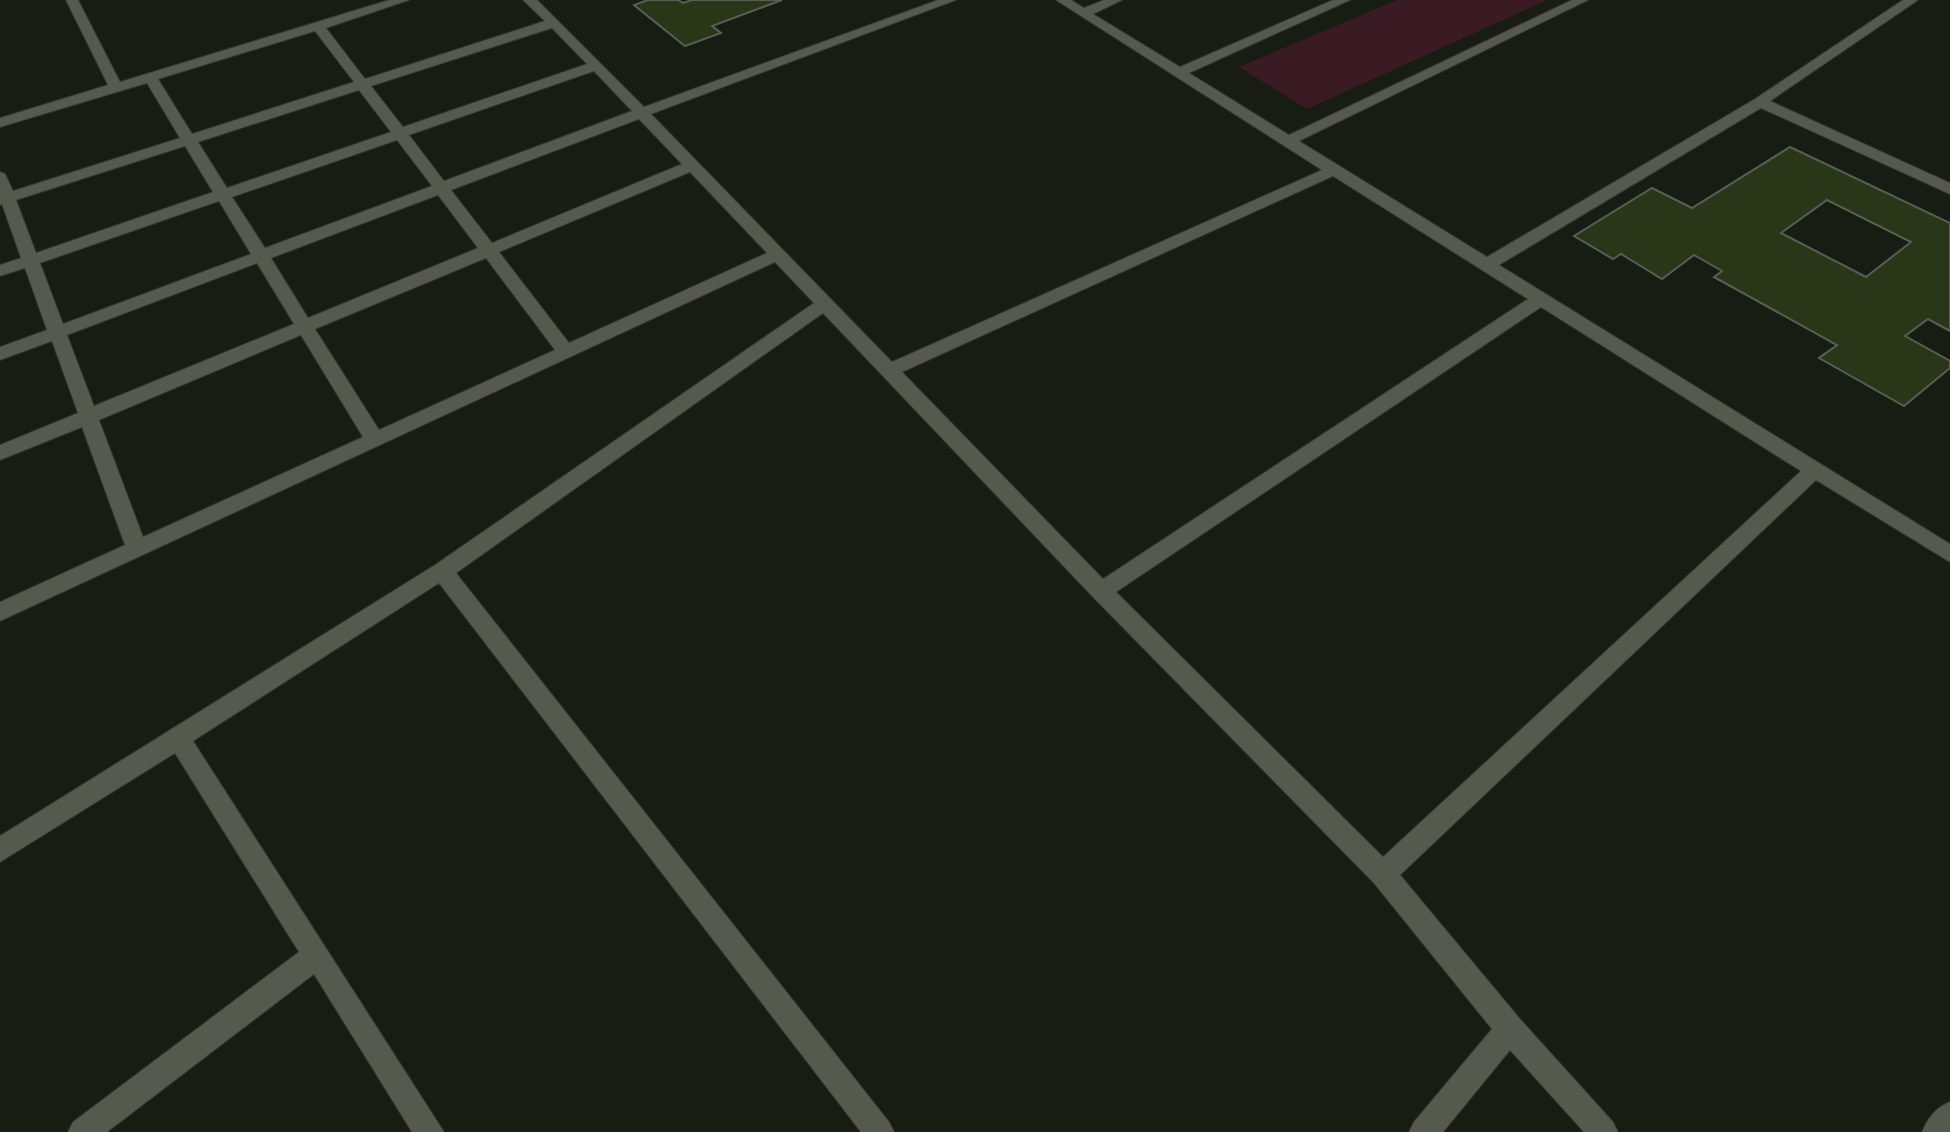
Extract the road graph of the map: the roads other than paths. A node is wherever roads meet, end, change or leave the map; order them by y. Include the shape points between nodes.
1 (72, 0) edge
2 (403, 0) edge
3 (529, 0) edge
4 (950, 0) edge
5 (1062, 0) edge
6 (1116, 0) edge
7 (1582, 0) edge
8 (1912, 0) edge
9 (1339, 1) edge
10 (1083, 13) junction
11 (553, 23) junction
12 (318, 26) junction
13 (596, 66) junction
14 (1178, 73) junction
15 (150, 77) junction
16 (362, 84) junction
17 (116, 87) junction
18 (1760, 102) junction
19 (641, 113) junction
20 (0, 123) edge
21 (399, 134) junction
22 (189, 140) junction
23 (1287, 141) junction
24 (692, 166) junction
25 (1334, 170) junction
26 (0, 177) edge
27 (441, 188) junction
28 (1950, 189) edge
29 (223, 194) junction
30 (4, 199) edge
31 (489, 251) junction
32 (778, 255) junction
33 (261, 256) junction
34 (31, 261) junction
35 (1486, 265) junction
36 (0, 271) edge
37 (1541, 299) junction
38 (825, 303) junction
39 (305, 327) junction
40 (57, 333) junction
41 (566, 352) junction
42 (0, 355) edge
43 (889, 371) junction
44 (88, 416) junction
45 (375, 440) junction
46 (0, 453) edge
47 (1815, 470) junction
48 (137, 549) junction
49 (1950, 554) edge
50 (442, 571) junction
51 (1101, 591) junction
52 (0, 612) edge
53 (178, 737) junction
54 (0, 850) edge
55 (1382, 874) junction
56 (317, 955) junction
57 (1510, 1029) junction
58 (1950, 1116) edge
59 (83, 1132) edge
60 (429, 1132) edge
61 (879, 1132) edge
62 (1424, 1132) edge
63 (1603, 1132) edge
64 (1937, 1132) edge

1 - 17 street
2 - 12 street
3 - 11 street
4 - 19 street
5 - 10 street
6 - 10 street
7 - 23 street
8 - 18 street
9 - 14 street
10 - 14 street
11 - 13 street
11 - 16 street
12 - 15 street
12 - 16 street
13 - 19 street
13 - 21 street
14 - 23 street
15 - 17 street
15 - 22 street
16 - 21 street
16 - 22 street
17 - 20 street
18 - 28 street
18 - 35 street
19 - 24 street
19 - 27 street
21 - 27 street
21 - 29 street
22 - 29 street
22 - 30 street
23 - 25 street
24 - 31 street
24 - 32 street
25 - 35 street
25 - 43 street
26 - 30 street
27 - 31 street
27 - 33 street
29 - 33 street
29 - 34 street
30 - 34 street
31 - 39 street
31 - 41 street
32 - 38 street
32 - 41 street
33 - 39 street
33 - 40 street
34 - 36 street
34 - 40 street
35 - 37 street
37 - 47 street
37 - 51 street
38 - 43 street
38 - 50 street
39 - 44 street
39 - 45 street
40 - 42 street
40 - 44 street
41 - 45 street
43 - 51 street
44 - 46 street
44 - 48 street
45 - 48 street
47 - 49 street
47 - 55 street
48 - 52 street
50 - 53 street
50 - 61 street
51 - 55 street
53 - 54 street
53 - 56 street
55 - 57 street
56 - 59 street
56 - 60 street
57 - 62 street
57 - 63 street
58 - 64 street

